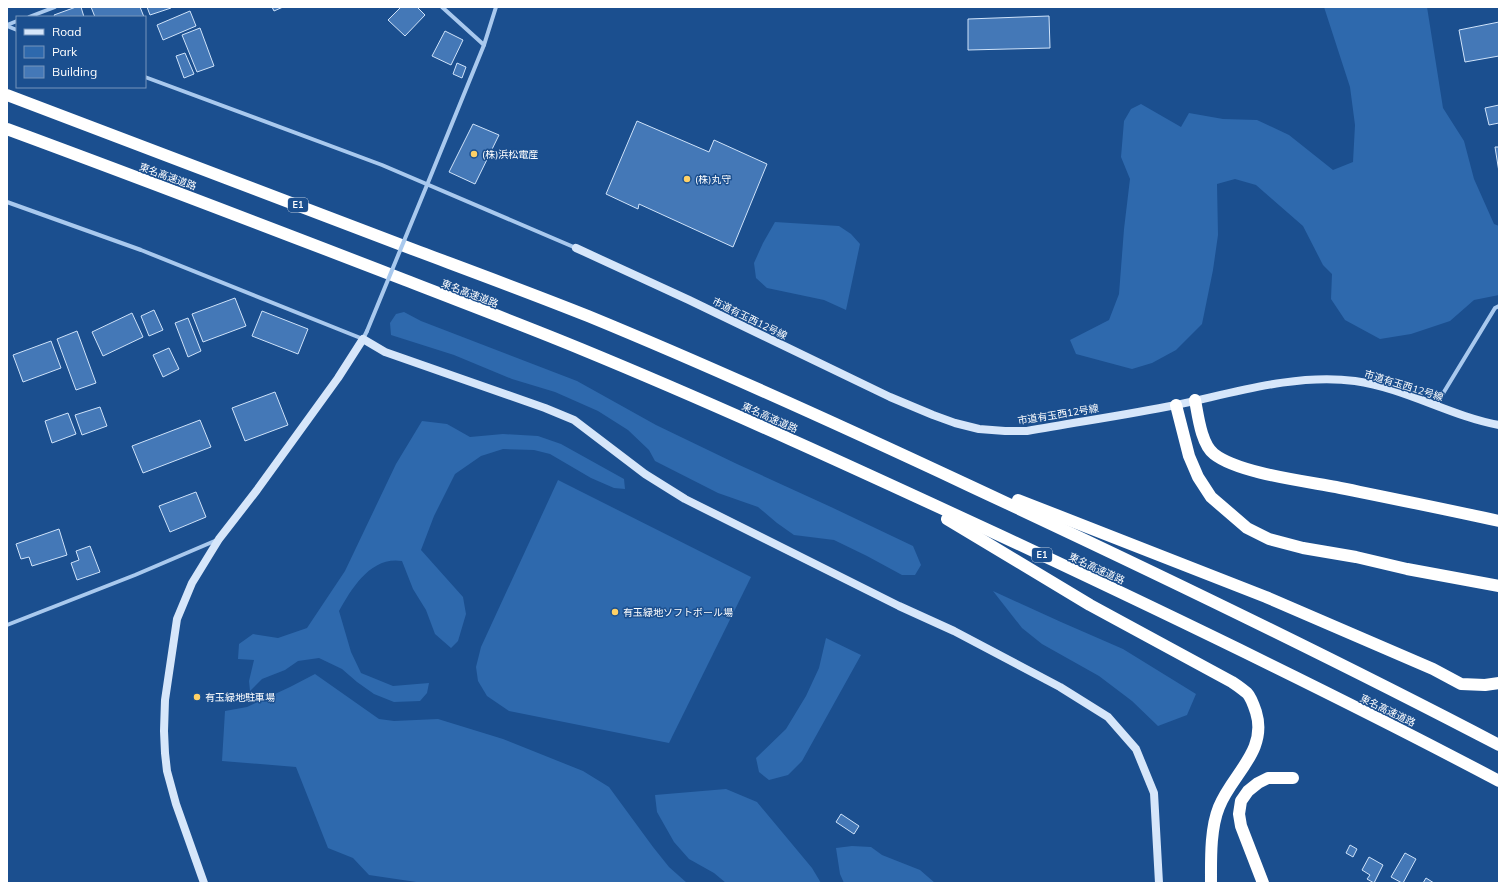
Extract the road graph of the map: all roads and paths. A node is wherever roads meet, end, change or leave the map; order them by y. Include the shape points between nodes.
1 (55, 7) edge
2 (442, 7) edge
3 (496, 7) edge
4 (32, 16) edge
5 (484, 45) junction
6 (146, 77) edge
7 (7, 96) edge
8 (7, 130) edge
9 (428, 185) junction
10 (7, 202) edge
11 (576, 248) joint
12 (1499, 306) edge
13 (365, 335) junction
14 (1195, 400) junction
15 (1176, 405) junction
16 (1436, 405) junction
17 (1499, 425) edge
18 (909, 458) junction
19 (895, 487) junction
20 (1499, 521) edge
21 (219, 539) junction
22 (1499, 586) edge
23 (7, 626) edge
24 (1499, 683) edge
25 (1499, 745) edge
26 (1293, 778) dead end
27 (1499, 781) edge
28 (204, 883) edge
29 (1159, 883) edge
30 (1211, 883) edge
31 (1264, 883) edge

1 - 4 street
2 - 5 street
3 - 5 street
5 - 9 street
6 - 9 street via 382,165
7 - 18 highway, 東名高速道路 / E1 via 184,161 589,317 796,406
8 - 19 highway, 東名高速道路 / E1 via 175,191 576,347
9 - 11 street
9 - 13 street, bridge
10 - 13 street
11 - 15 street, 市道有玉西12号線 via 890,397 955,423 979,429 1027,431
12 - 16 street via 1495,308
13 - 21 street via 338,378
13 - 29 street via 385,352 574,420 645,474 685,499 954,631 1060,687 1108,717 1136,750 1154,793
14 - 15 street, 市道有玉西12号線
14 - 16 street, 市道有玉西12号線 via 1284,382 1329,380 1354,381 1382,387
14 - 20 highway via 1205,442 1213,453 1230,462 1277,476
15 - 22 highway via 1198,476 1212,497 1247,528 1269,539 1303,548
16 - 17 street, 市道有玉西12号線 via 1464,416
18 - 24 highway via 1266,597 1433,669 1461,684
18 - 25 highway, 東名高速道路 / E1 via 1235,611
19 - 27 highway, 東名高速道路 / E1 via 1221,640
19 - 30 highway via 1090,605 1232,682 1248,694 1259,722 1257,740 1250,757 1218,808 1212,842
21 - 23 street
21 - 28 street via 192,583 177,619 165,700 167,772
26 - 31 highway via 1268,778 1248,791 1241,801 1241,826

